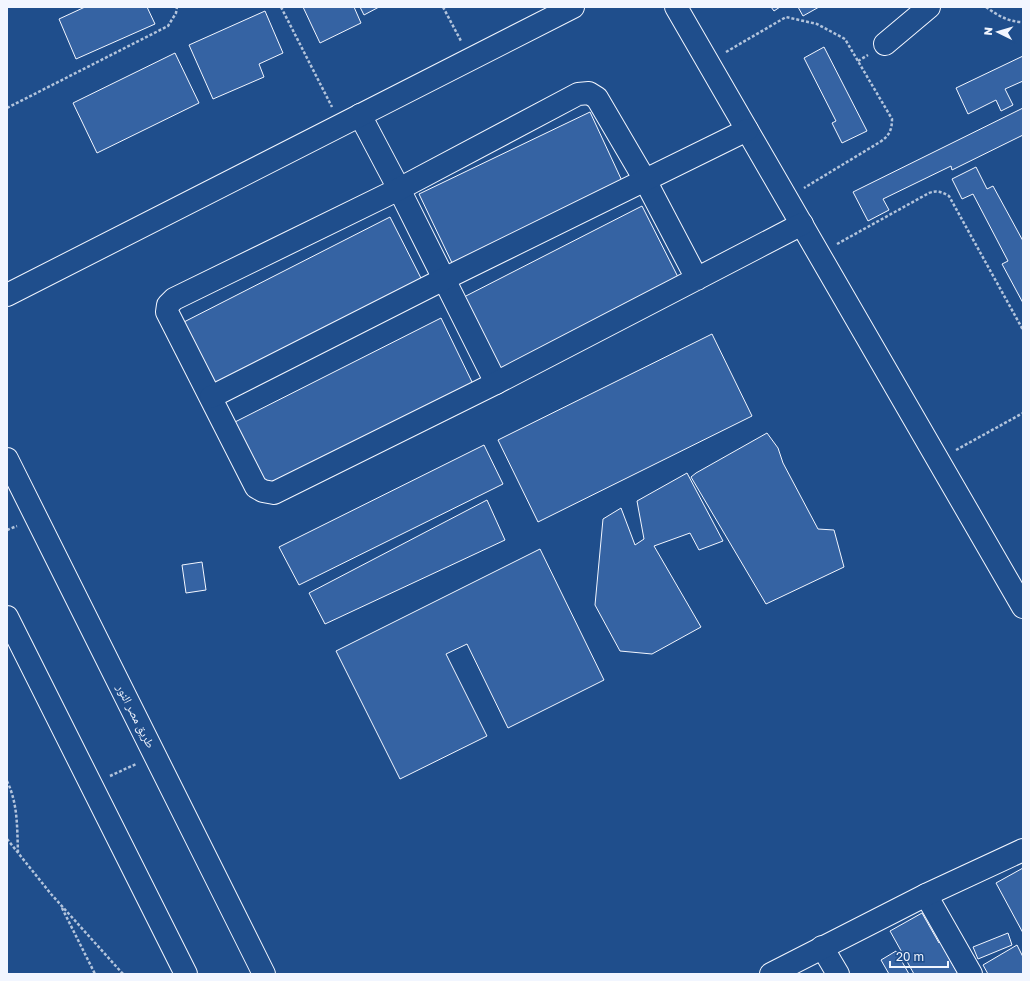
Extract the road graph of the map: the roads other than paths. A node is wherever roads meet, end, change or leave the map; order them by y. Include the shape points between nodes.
1 (573, 7) edge
2 (676, 7) edge
3 (929, 7) edge
4 (885, 44) dead end
5 (351, 120) junction
6 (747, 130) junction
7 (645, 180) junction
8 (399, 189) junction
9 (802, 224) junction
10 (697, 278) junction
11 (444, 279) junction
12 (7, 296) edge
13 (496, 383) junction
14 (210, 397) junction
15 (7, 459) edge
16 (1023, 607) edge
17 (7, 617) edge
18 (1023, 850) edge
19 (926, 895) junction
20 (822, 947) junction
21 (186, 974) edge
22 (264, 974) edge
23 (771, 974) edge
24 (838, 974) edge
25 (971, 974) edge

1 - 5 street
2 - 6 street
3 - 4 street
5 - 8 street
5 - 12 street
6 - 7 street
6 - 9 street
7 - 8 street via 597,98 589,93 578,94
7 - 10 street
7 - 11 street
8 - 11 street
8 - 14 street via 174,299 168,305 167,312
9 - 10 street
9 - 16 street
10 - 13 street
11 - 13 street
11 - 14 street
13 - 14 street via 274,493 256,487
15 - 22 street, طريق مصر النور
17 - 21 street
18 - 19 street
19 - 20 street
19 - 25 street
20 - 23 street
20 - 24 street

